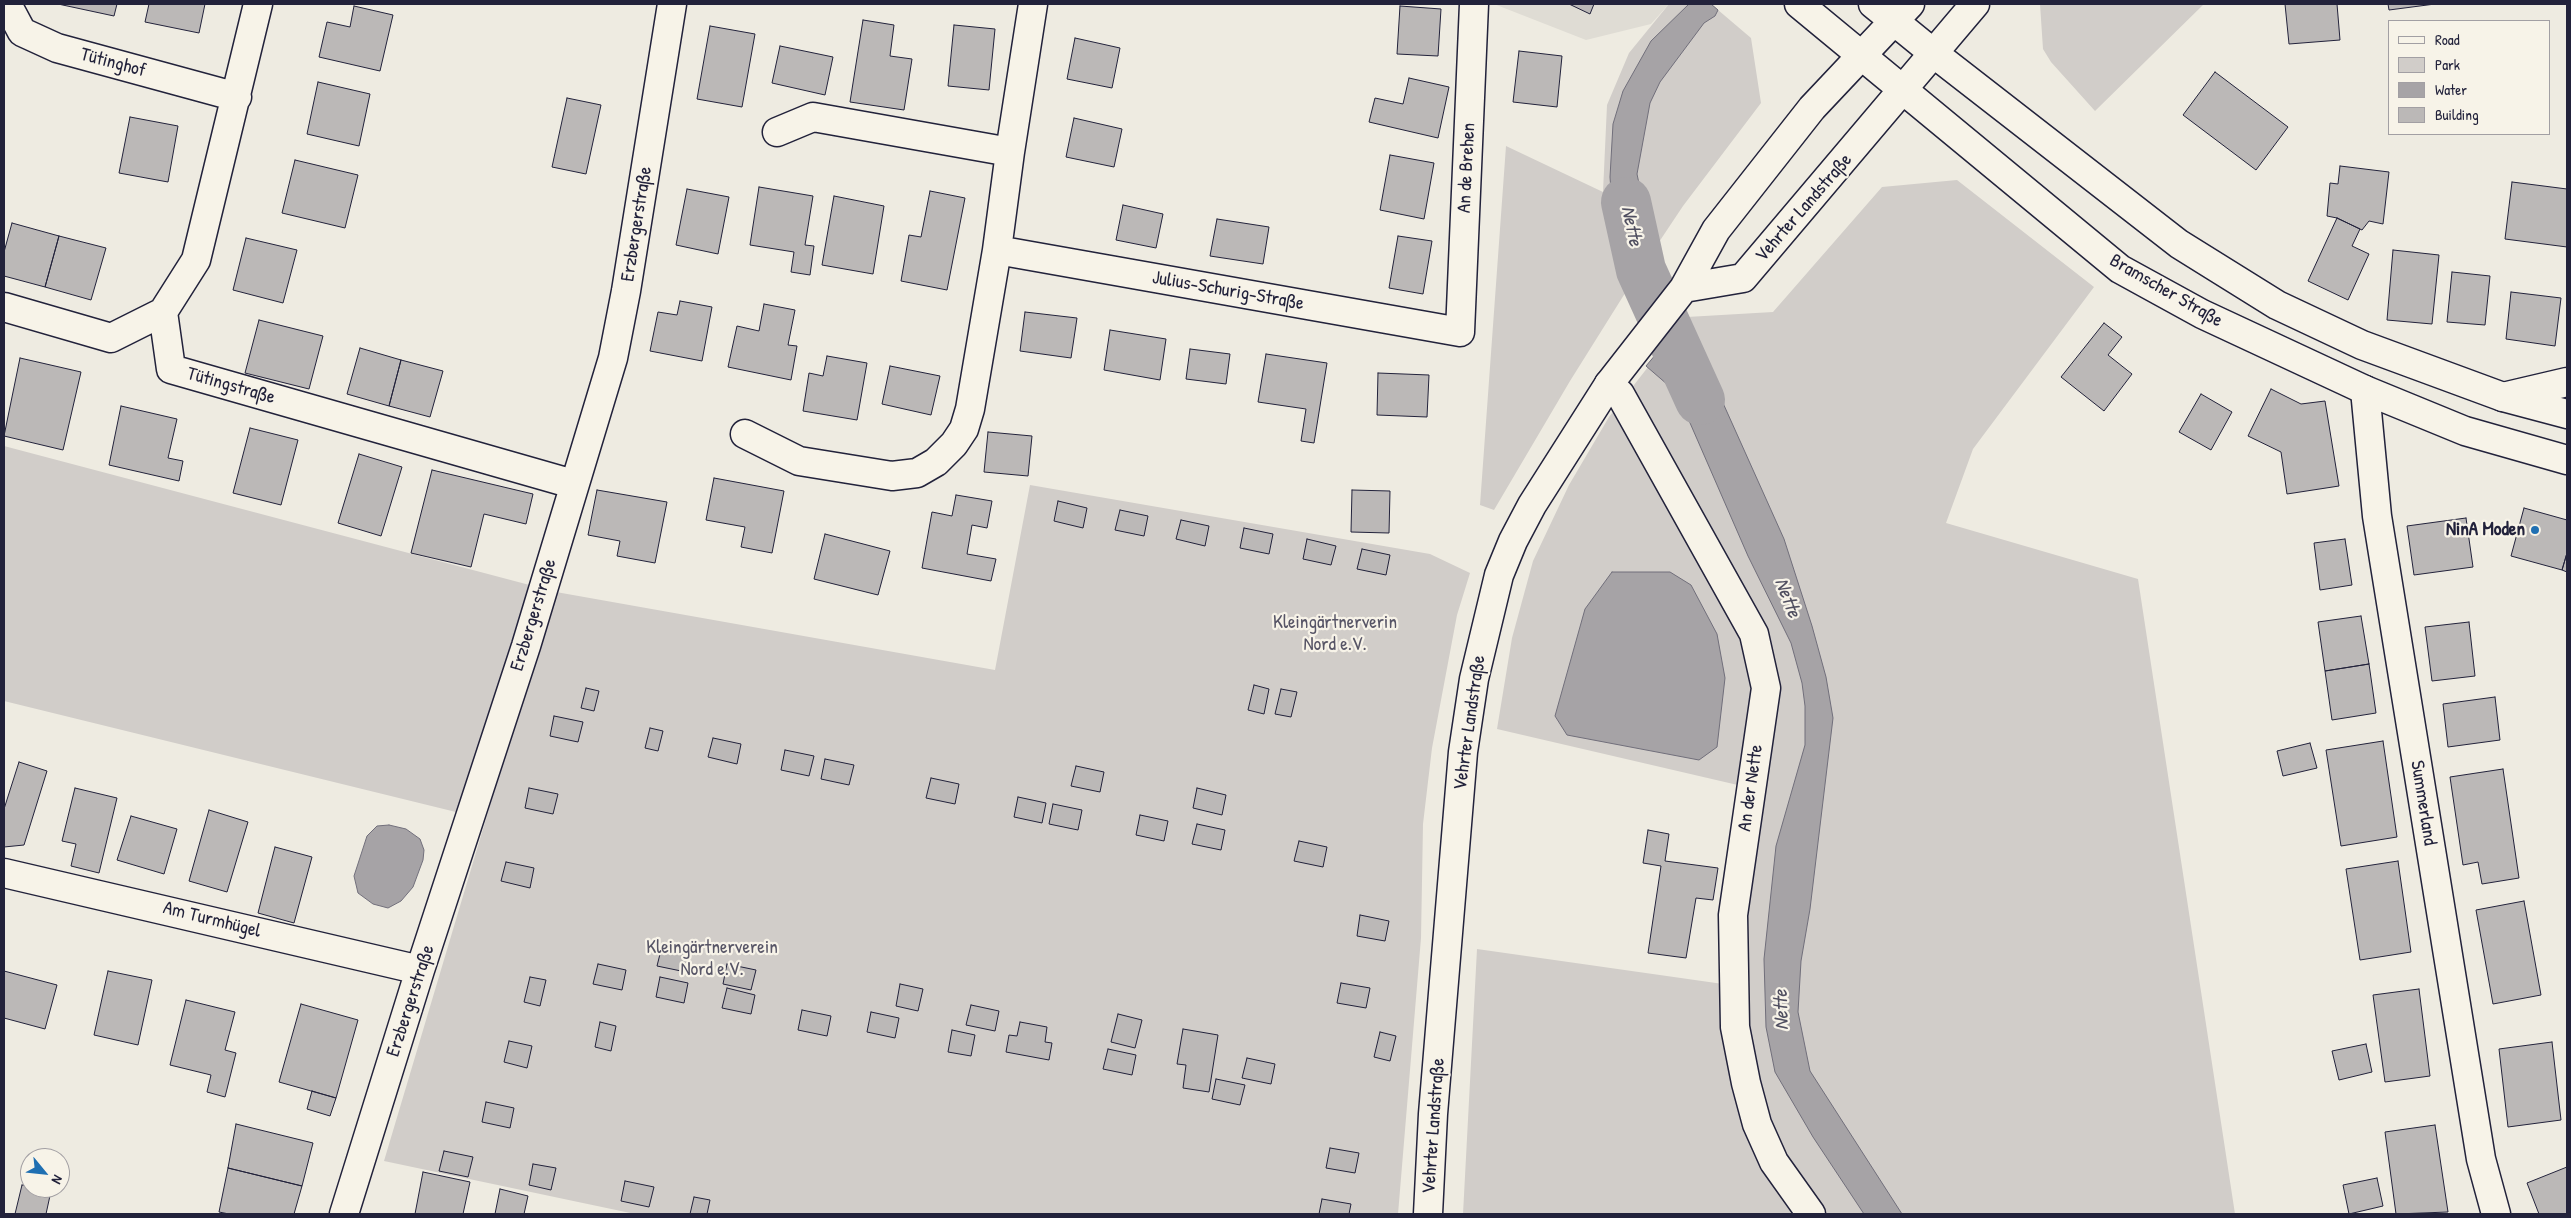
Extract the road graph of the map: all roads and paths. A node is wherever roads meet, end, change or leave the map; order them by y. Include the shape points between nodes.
1 (7, 4) edge
2 (258, 4) edge
3 (672, 4) edge
4 (1033, 4) edge
5 (1474, 4) edge
6 (1799, 4) edge
7 (1873, 4) edge
8 (1975, 4) edge
9 (1902, 12) edge
10 (1932, 52) junction
11 (1860, 56) junction
12 (1901, 90) junction
13 (237, 97) junction
14 (778, 132) dead end
15 (1010, 152) junction
16 (997, 250) junction
17 (1680, 293) junction
18 (4, 307) edge
19 (163, 312) junction
20 (1460, 332) joint
21 (2567, 382) edge
22 (1609, 384) junction
23 (2365, 390) junction
24 (2503, 397) junction
25 (2567, 414) edge
26 (745, 434) dead end
27 (2567, 460) edge
28 (573, 484) junction
29 (4, 873) edge
30 (420, 970) junction
31 (344, 1214) edge
32 (1428, 1214) edge
33 (1811, 1214) edge
34 (2496, 1214) edge

1 - 13 street, Tütinghof via 22,32 57,48
2 - 13 street
3 - 28 street, Erzbergerstraße via 615,348
4 - 15 street
5 - 20 street, An de Brehen
6 - 11 street, Bramscher Straße
7 - 9 street
8 - 10 street, Vehrter Landstraße
9 - 10 street
9 - 11 street, Vehrter Landstraße
10 - 12 street, Vehrter Landstraße
10 - 24 street via 2179,244 2277,305 2362,344
11 - 12 street, Bramscher Straße
11 - 17 street, Vehrter Landstraße via 1812,108 1716,230
12 - 17 street, Vehrter Landstraße via 1743,278
12 - 23 street, Bramscher Straße via 2120,269 2202,314
13 - 19 street via 196,260
14 - 15 street via 813,117
15 - 16 street
16 - 20 street, Julius-Schurig-Straße
16 - 26 street via 970,409 964,429 936,462 917,473 892,476 799,461
17 - 22 street, Vehrter Landstraße
18 - 19 street via 111,338
19 - 28 street, Tütingstraße via 171,369
21 - 24 street
22 - 32 street, Vehrter Landstraße via 1532,505 1513,541 1488,612 1474,679 1460,781
22 - 33 street, An der Nette via 1620,394 1754,634 1766,688 1733,915 1735,1027 1757,1124 1774,1162
23 - 27 street, Bramscher Straße via 2465,431
23 - 34 street, Summerland via 2375,507 2481,1159
24 - 25 street
28 - 30 street, Erzbergerstraße via 520,664
29 - 30 street, Am Turmhügel
30 - 31 street, Erzbergerstraße

